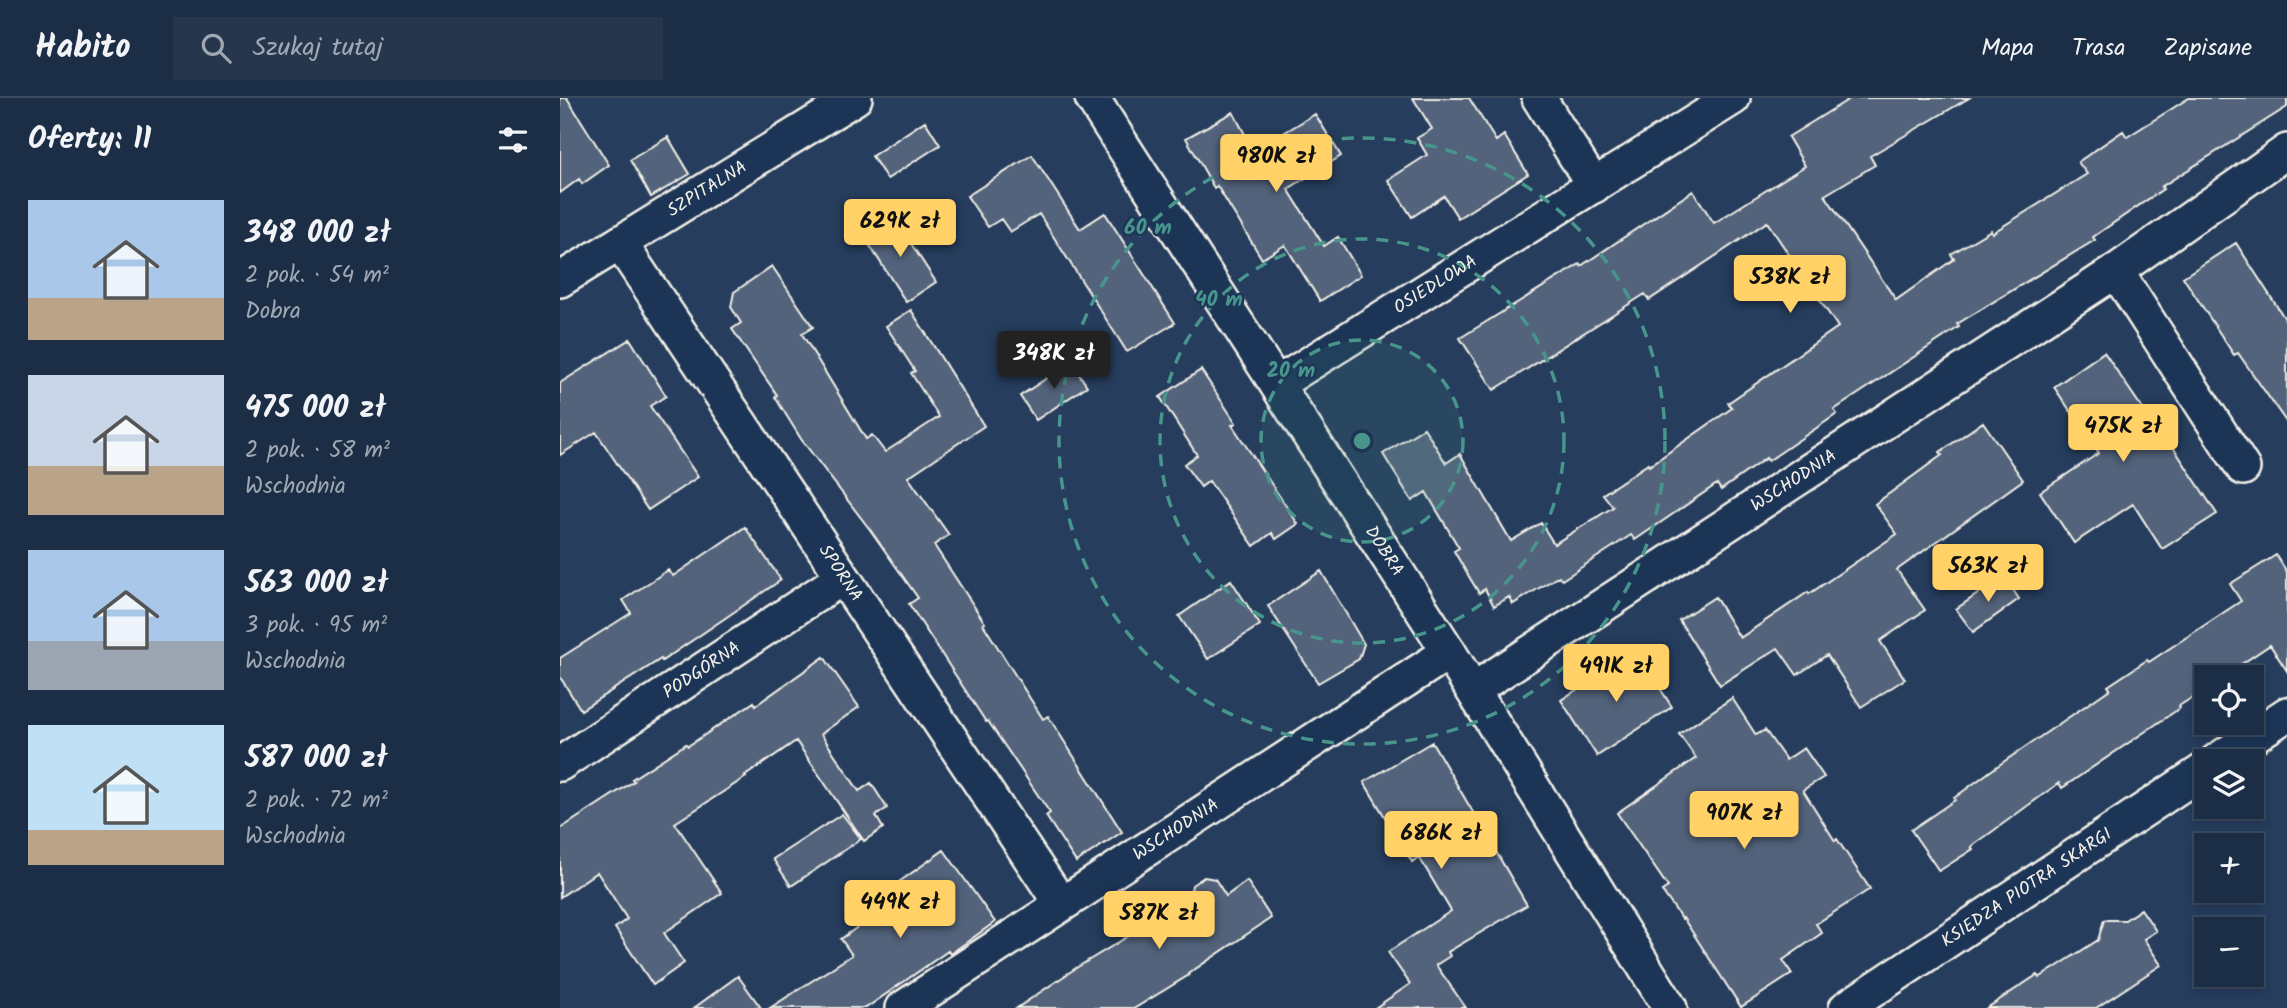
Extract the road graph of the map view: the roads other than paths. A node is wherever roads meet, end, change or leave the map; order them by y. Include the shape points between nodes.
1 (855, 98) edge
2 (1092, 98) edge
3 (1539, 98) edge
4 (1733, 98) edge
5 (2287, 151) edge
6 (1594, 186) junction
7 (620, 243) junction
8 (2116, 271) junction
9 (560, 280) edge
10 (1276, 384) junction
11 (2243, 468) dead end
12 (842, 578) junction
13 (1449, 652) junction
14 (1473, 690) junction
15 (2287, 714) edge
16 (2235, 749) edge
17 (560, 764) edge
18 (2194, 777) edge
19 (1061, 904) junction
20 (903, 1008) edge
21 (1670, 1008) edge
22 (1846, 1008) edge

1 - 7 street, SZPITALNA
2 - 10 street, DOBRA
3 - 6 street
4 - 6 street, OSIEDLOWA
5 - 8 street, WSCHODNIA
6 - 10 street, OSIEDLOWA
7 - 9 street, SZPITALNA
7 - 12 street, SPORNA
8 - 11 street
8 - 14 street, WSCHODNIA
10 - 13 street, DOBRA
12 - 17 street, PODGÓRNA
12 - 19 street, SPORNA
13 - 14 street, DOBRA
13 - 19 street, WSCHODNIA
14 - 21 street, DOBRA
15 - 16 street
18 - 22 street, KSIĘDZA PIOTRA SKARGI
19 - 20 street, WSCHODNIA

